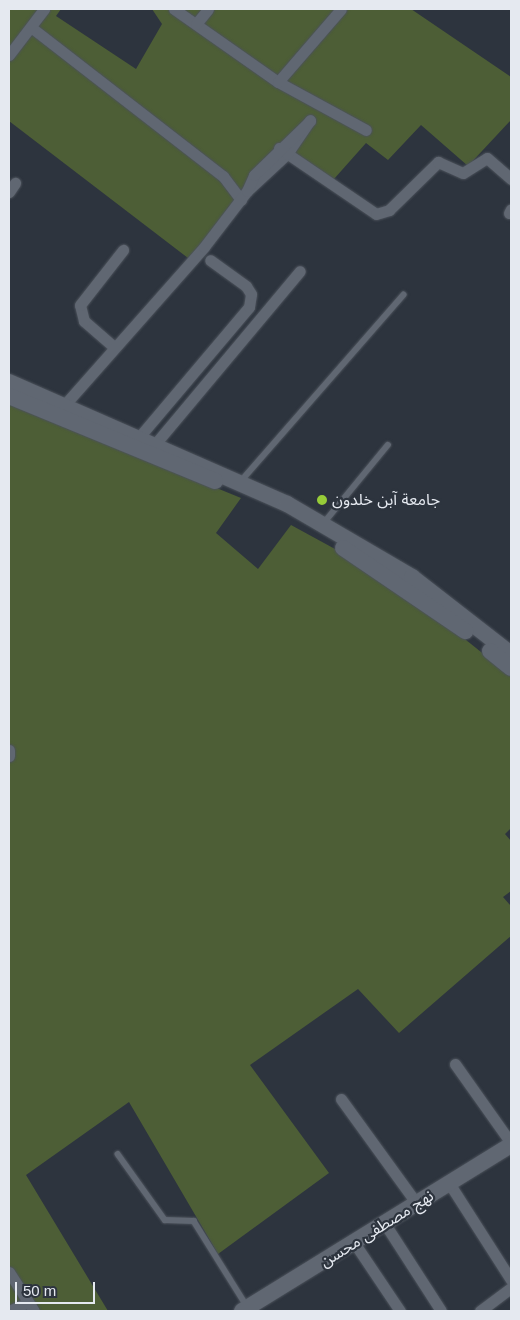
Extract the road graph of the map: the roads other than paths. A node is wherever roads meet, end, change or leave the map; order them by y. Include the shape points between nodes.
1 (44, 9) edge
2 (174, 9) edge
3 (208, 9) edge
4 (341, 9) edge
5 (196, 24) junction
6 (32, 28) junction
7 (9, 55) edge
8 (278, 82) junction
9 (320, 108) junction
10 (366, 130) dead end
11 (283, 151) junction
12 (511, 179) edge
13 (244, 196) junction
14 (123, 250) dead end
15 (210, 260) dead end
16 (300, 271) dead end
17 (403, 295) dead end
18 (114, 348) junction
19 (9, 382) edge
20 (9, 396) edge
21 (60, 409) junction
22 (140, 436) junction
23 (156, 444) junction
24 (388, 445) dead end
25 (241, 481) junction
26 (323, 524) junction
27 (511, 654) edge
28 (511, 668) edge
29 (9, 750) edge
30 (9, 756) edge
31 (455, 1064) dead end
32 (341, 1099) dead end
33 (511, 1144) edge
34 (118, 1154) dead end
35 (449, 1183) junction
36 (418, 1204) junction
37 (385, 1224) junction
38 (355, 1244) junction
39 (9, 1272) edge
40 (511, 1280) edge
41 (511, 1288) edge
42 (31, 1306) edge
43 (245, 1310) edge
44 (10, 1311) edge
45 (400, 1311) edge
46 (441, 1311) edge
47 (480, 1311) edge

1 - 6 street
2 - 5 street
3 - 5 street
4 - 8 street
5 - 8 street
6 - 7 street
6 - 13 street
8 - 9 street
9 - 10 street
9 - 11 street
11 - 12 street via 376,214 389,210 438,162 463,173 487,158
11 - 13 street
13 - 18 street
14 - 18 street via 80,305 84,321
15 - 22 street via 246,286 251,294 248,307
16 - 23 street
17 - 25 lane
18 - 21 street
19 - 21 main road
20 - 21 main road
21 - 22 main road
21 - 28 main road via 276,511 398,582
22 - 23 main road
23 - 25 main road
24 - 26 lane
25 - 26 main road
26 - 27 main road via 412,577
29 - 30 street
31 - 33 street
32 - 36 street
33 - 35 main road, نهج مصطفى محسن
34 - 43 lane via 166,1220 194,1222
35 - 36 main road, نهج مصطفى محسن
35 - 40 street
36 - 37 main road, نهج مصطفى محسن
37 - 38 main road, نهج مصطفى محسن
37 - 46 street
38 - 43 main road, نهج مصطفى محسن
38 - 45 street
39 - 42 street
41 - 47 street
42 - 44 street

